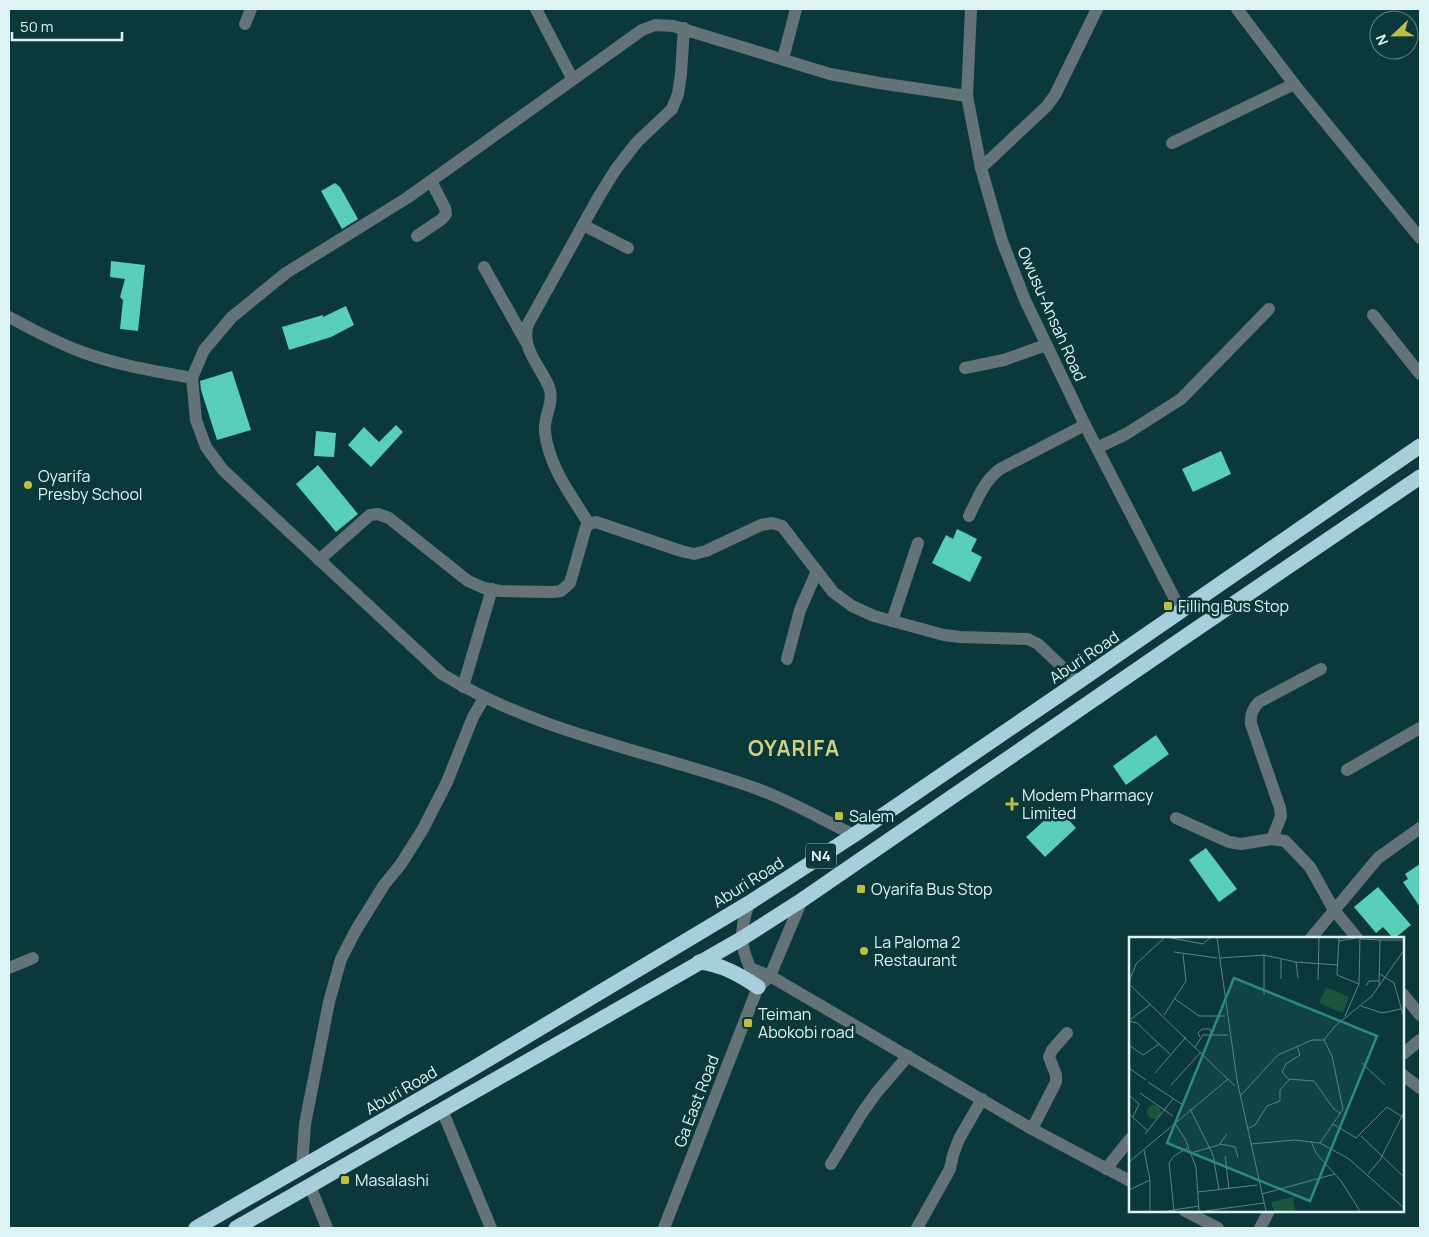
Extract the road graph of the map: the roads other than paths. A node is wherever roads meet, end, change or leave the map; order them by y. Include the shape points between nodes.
1 (251, 9) edge
2 (536, 9) edge
3 (796, 9) edge
4 (971, 9) edge
5 (1097, 9) edge
6 (1237, 9) edge
7 (245, 24) dead end
8 (684, 28) junction
9 (783, 59) junction
10 (572, 78) junction
11 (1294, 84) junction
12 (967, 96) junction
13 (1172, 143) dead end
14 (981, 168) junction
15 (431, 181) junction
16 (583, 225) junction
17 (417, 236) dead end
18 (1420, 238) edge
19 (628, 248) dead end
20 (484, 267) dead end
21 (1269, 309) dead end
22 (1373, 315) dead end
23 (9, 317) edge
24 (526, 342) junction
25 (1046, 344) junction
26 (965, 368) dead end
27 (1420, 374) edge
28 (192, 378) junction
29 (1085, 425) junction
30 (1420, 446) edge
31 (1097, 448) junction
32 (1420, 477) edge
33 (969, 516) dead end
34 (589, 524) junction
35 (918, 543) dead end
36 (319, 560) junction
37 (817, 570) junction
38 (492, 590) junction
39 (1182, 612) junction
40 (892, 620) junction
41 (787, 659) dead end
42 (1321, 669) dead end
43 (1078, 682) junction
44 (463, 687) junction
45 (484, 698) junction
46 (1420, 728) edge
47 (1347, 770) dead end
48 (1176, 818) dead end
49 (1420, 828) edge
50 (854, 835) junction
51 (1272, 839) junction
52 (802, 900) junction
53 (749, 904) junction
54 (1334, 910) junction
55 (1312, 937) edge
56 (1356, 937) edge
57 (741, 938) junction
58 (33, 958) dead end
59 (699, 962) junction
60 (9, 968) edge
61 (750, 968) junction
62 (770, 976) junction
63 (758, 986) junction
64 (1404, 995) edge
65 (1420, 1015) edge
66 (1066, 1034) dead end
67 (1420, 1040) edge
68 (1404, 1053) edge
69 (908, 1056) junction
70 (1404, 1076) edge
71 (1420, 1088) edge
72 (982, 1100) junction
73 (442, 1110) junction
74 (1032, 1129) junction
75 (1129, 1140) edge
76 (831, 1164) dead end
77 (302, 1167) junction
78 (1106, 1169) junction
79 (1129, 1180) edge
80 (310, 1186) junction
81 (1187, 1212) edge
82 (1268, 1212) edge
83 (196, 1228) edge
84 (236, 1228) edge
85 (327, 1228) edge
86 (489, 1228) edge
87 (664, 1228) edge
88 (917, 1228) edge
89 (1218, 1228) edge
90 (1260, 1228) edge

1 - 7 street
2 - 10 street
3 - 9 street
4 - 12 street, Owusu-Ansah Road
5 - 14 street via 1047,106
6 - 11 street
8 - 9 street
8 - 10 street via 655,25 642,30
8 - 16 street via 678,94 672,109 637,142 616,169
9 - 12 street via 830,74
10 - 15 street
11 - 13 street
11 - 18 street
12 - 14 street, Owusu-Ansah Road
14 - 25 street, Owusu-Ansah Road via 1002,241
15 - 17 street via 446,214
15 - 28 street via 286,273 232,317 204,350
16 - 19 street
16 - 24 street via 528,324
20 - 24 street
21 - 31 street via 1181,399 1126,434
22 - 27 street
23 - 28 street via 84,353
24 - 34 street via 550,388 552,399 544,429 549,453 556,472
25 - 26 street via 1004,360
25 - 29 street, Owusu-Ansah Road
28 - 36 street via 196,420 206,447 222,470
29 - 31 street, Owusu-Ansah Road
29 - 33 street via 992,475 984,484
30 - 39 highway, Aburi Road / N4
31 - 39 street, Owusu-Ansah Road
32 - 52 highway, N4
34 - 37 street via 596,522 694,554 760,525 772,523 782,526
34 - 38 street via 570,583 565,588 552,592
35 - 40 street
36 - 38 street via 370,515 378,514 389,518 468,581
36 - 44 street via 442,674
37 - 40 street via 834,592 852,606
37 - 41 street via 800,610
38 - 44 street
39 - 43 highway, Aburi Road / N4
40 - 43 street via 944,635 1028,639 1038,644
42 - 51 street via 1259,702 1250,716 1280,808 1281,816
43 - 50 highway, Aburi Road / N4
44 - 45 street
45 - 50 street via 553,726 756,788
45 - 77 street via 423,828 384,885 341,959 329,1002 305,1124
46 - 47 street
48 - 51 street via 1229,842 1241,844
49 - 54 street via 1378,858
50 - 53 highway, Aburi Road / N4
51 - 54 street via 1284,841 1310,867
52 - 57 highway, N4
52 - 62 street
53 - 57 street via 741,926
53 - 77 highway, Aburi Road / N4
54 - 55 street
54 - 56 street
57 - 59 highway, N4
57 - 61 street
58 - 60 street
59 - 63 highway via 722,967
59 - 73 highway, N4
61 - 62 street
61 - 63 street
62 - 63 street
62 - 69 street
63 - 87 street, Ga East Road
64 - 65 street
66 - 74 street via 1049,1057 1056,1082
67 - 68 street
69 - 72 street
69 - 76 street via 862,1113
70 - 71 street
72 - 74 street
72 - 88 street via 959,1139 950,1169
73 - 80 highway, N4
73 - 86 street
74 - 78 street
75 - 78 street
77 - 83 highway, Aburi Road / N4
78 - 79 street
80 - 84 highway, N4
80 - 85 street
81 - 89 street
82 - 90 street

